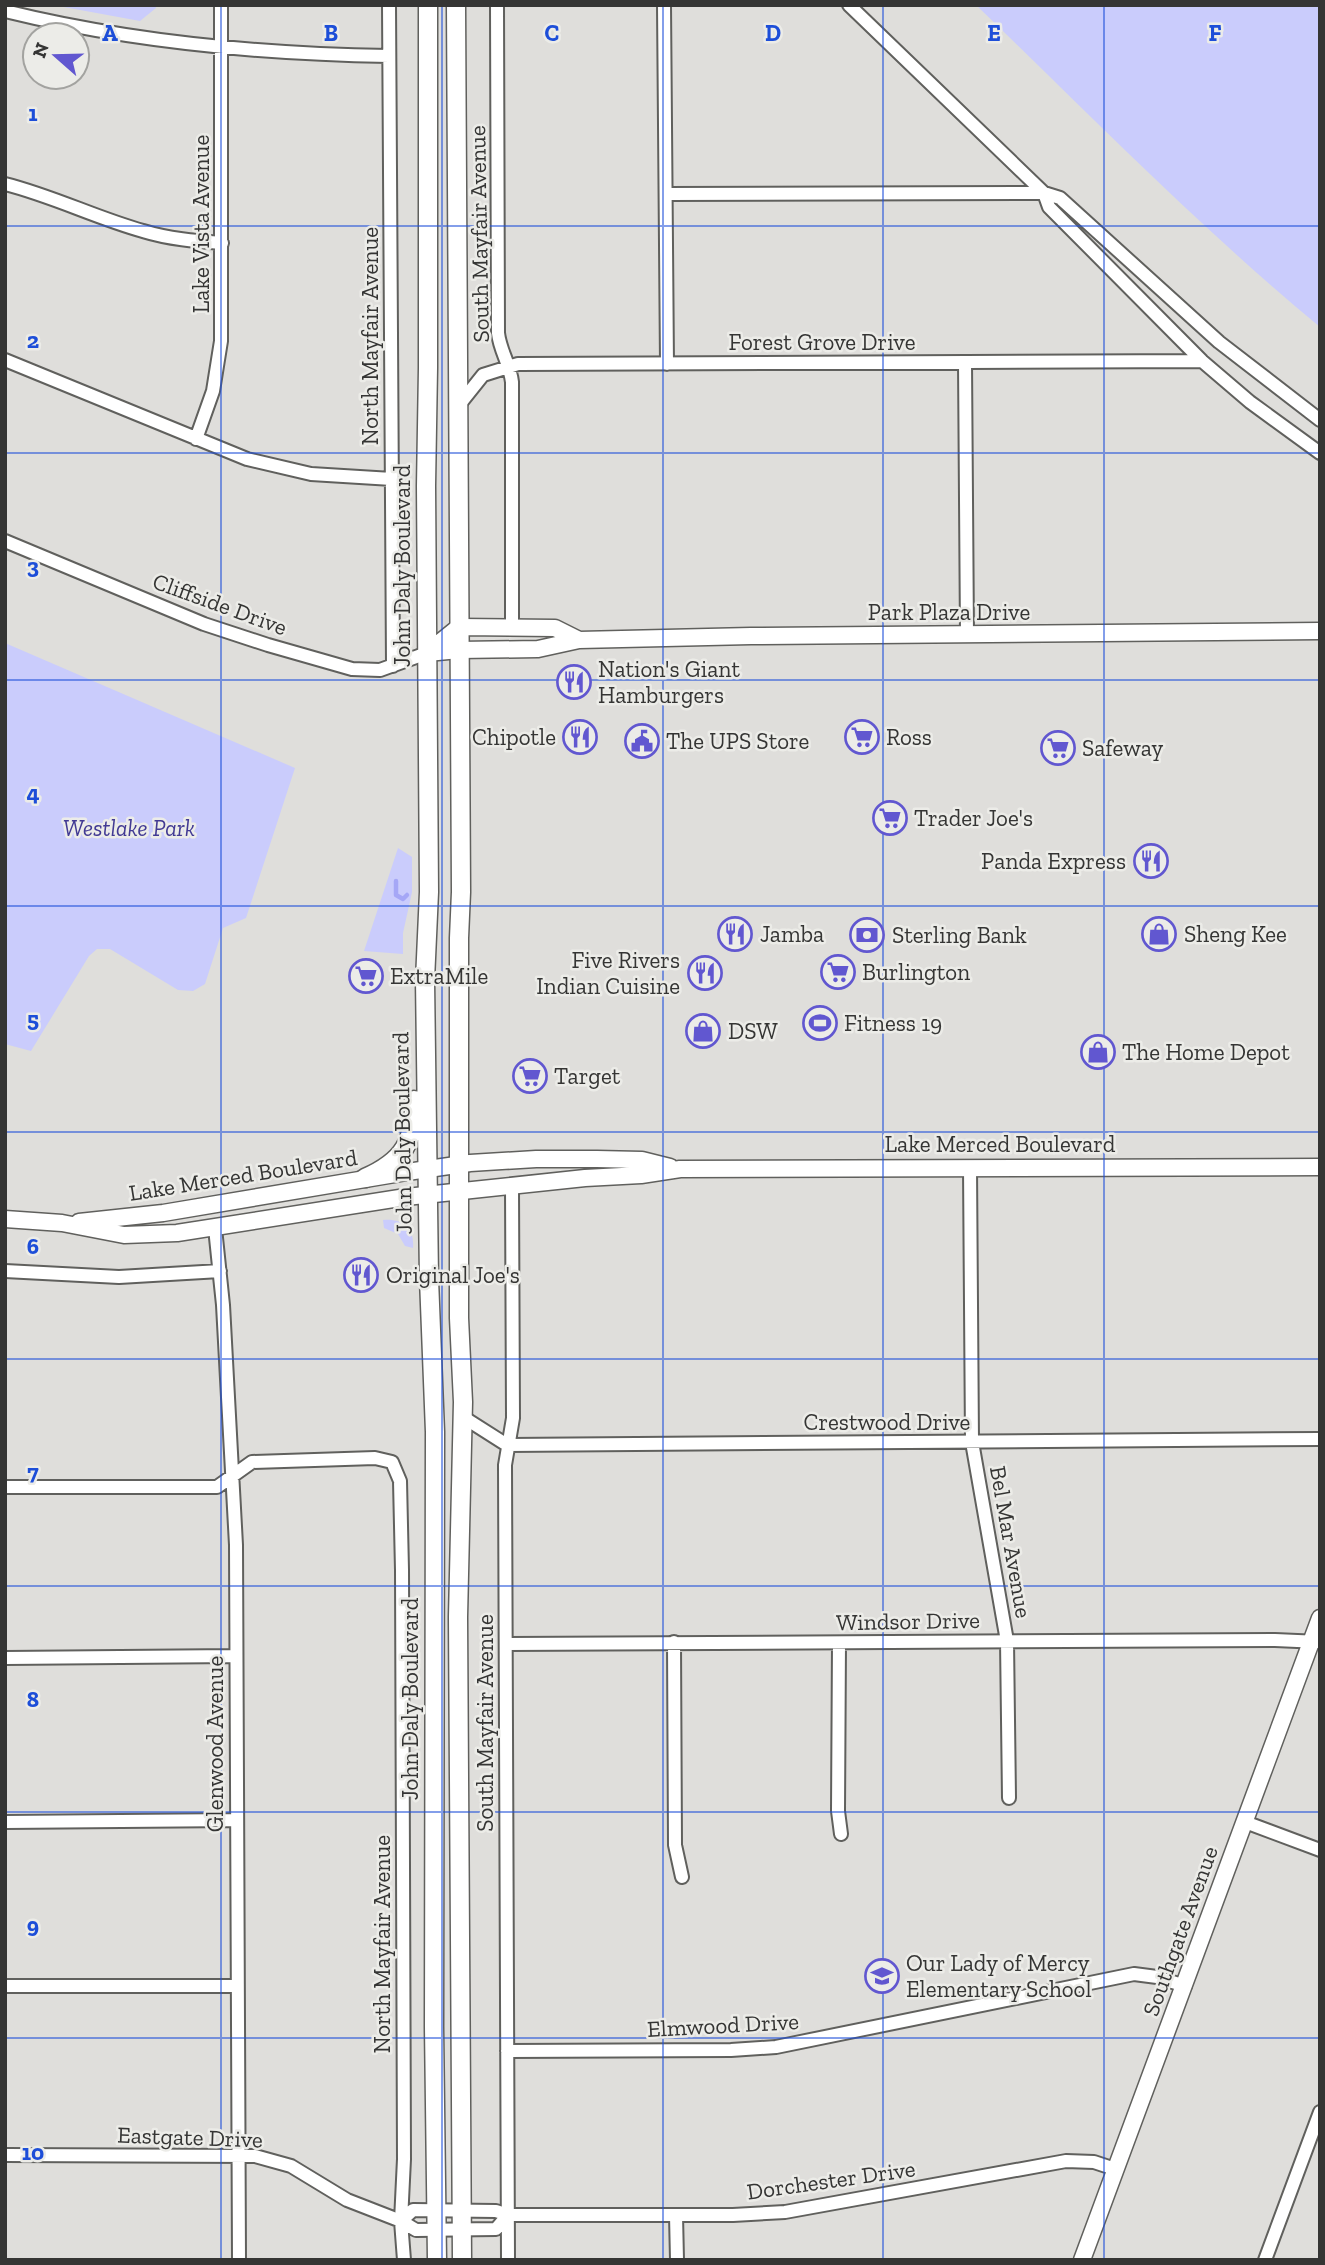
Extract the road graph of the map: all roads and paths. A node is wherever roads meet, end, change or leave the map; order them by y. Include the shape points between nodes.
1 (221, 5) edge
2 (389, 5) edge
3 (428, 5) edge
4 (456, 5) edge
5 (497, 5) edge
6 (664, 5) edge
7 (849, 5) edge
8 (5, 11) edge
9 (222, 47) junction
10 (389, 56) junction
11 (5, 184) edge
12 (1044, 193) junction
13 (666, 194) junction
14 (222, 243) junction
15 (5, 360) edge
16 (1202, 361) junction
17 (965, 362) junction
18 (667, 364) junction
19 (510, 365) junction
20 (459, 405) junction
21 (1320, 420) edge
22 (196, 439) junction
23 (1320, 453) edge
24 (392, 479) junction
25 (5, 541) edge
26 (459, 627) junction
27 (512, 628) junction
28 (1320, 631) edge
29 (967, 635) junction
30 (579, 640) junction
31 (459, 650) junction
32 (427, 653) junction
33 (393, 666) junction
34 (426, 966) junction
35 (459, 1165) junction
36 (970, 1167) junction
37 (1320, 1167) edge
38 (427, 1169) junction
39 (680, 1169) junction
40 (365, 1178) junction
41 (512, 1187) junction
42 (459, 1192) junction
43 (428, 1195) junction
44 (237, 1199) junction
45 (163, 1213) junction
46 (5, 1219) edge
47 (62, 1223) junction
48 (215, 1228) junction
49 (5, 1270) edge
50 (220, 1271) junction
51 (463, 1418) junction
52 (1320, 1439) edge
53 (972, 1442) junction
54 (508, 1445) junction
55 (233, 1475) junction
56 (5, 1487) edge
57 (1320, 1618) edge
58 (1007, 1641) junction
59 (674, 1642) junction
60 (1315, 1642) edge
61 (839, 1643) junction
62 (506, 1644) junction
63 (236, 1656) junction
64 (5, 1658) edge
65 (1009, 1798) dead end
66 (237, 1820) junction
67 (5, 1822) edge
68 (1245, 1822) junction
69 (841, 1834) dead end
70 (1320, 1850) edge
71 (682, 1877) dead end
72 (5, 1986) edge
73 (237, 1986) junction
74 (1185, 1986) junction
75 (507, 2051) junction
76 (1320, 2112) edge
77 (5, 2155) edge
78 (238, 2155) junction
79 (1115, 2169) junction
80 (437, 2210) junction
81 (462, 2210) junction
82 (676, 2215) junction
83 (508, 2216) junction
84 (401, 2221) junction
85 (462, 2229) junction
86 (437, 2231) junction
87 (239, 2260) edge
88 (404, 2260) edge
89 (437, 2260) edge
90 (462, 2260) edge
91 (508, 2260) edge
92 (677, 2260) edge
93 (1082, 2260) edge
94 (1265, 2260) edge

1 - 9 street, Lake Vista Avenue
2 - 10 street, North Mayfair Avenue
3 - 32 main road, John Daly Boulevard
4 - 20 main road
5 - 19 street, South Mayfair Avenue via 498,333
6 - 13 street
7 - 12 street
8 - 9 street via 125,36
9 - 10 street
9 - 14 street, Lake Vista Avenue
10 - 24 street, North Mayfair Avenue
11 - 14 street via 142,231
12 - 13 street
12 - 16 street via 1049,207
12 - 21 street via 1059,198 1219,342
13 - 18 street
14 - 22 street, Lake Vista Avenue via 218,368
15 - 22 street
16 - 17 street, Forest Grove Drive
16 - 23 street
17 - 18 street, Forest Grove Drive
17 - 29 street
18 - 19 street, Forest Grove Drive
19 - 20 street, Forest Grove Drive via 483,375
19 - 27 street, South Mayfair Avenue
20 - 26 main road
22 - 24 street via 290,470
24 - 33 street, North Mayfair Avenue
25 - 33 street, Cliffside Drive via 236,635 352,669
26 - 27 street, Park Plaza Drive
26 - 31 main road
26 - 32 street
27 - 30 street, Park Plaza Drive via 555,628
28 - 29 street, Park Plaza Drive
29 - 30 street, Park Plaza Drive
30 - 31 street, Park Plaza Drive via 538,649
31 - 32 street, Park Plaza Drive
31 - 35 main road
32 - 33 street, Cliffside Drive
32 - 34 main road, John Daly Boulevard
34 - 38 main road, John Daly Boulevard
34 - 40 main road via 414,1006 414,1129 395,1161
35 - 38 street, Lake Merced Boulevard
35 - 39 street, Lake Merced Boulevard via 536,1159 642,1160
35 - 42 main road
36 - 37 street, Lake Merced Boulevard
36 - 39 street, Lake Merced Boulevard
36 - 53 street, Bel Mar Avenue
38 - 40 street, Lake Merced Boulevard
38 - 43 main road, John Daly Boulevard
39 - 41 street, Lake Merced Boulevard
40 - 44 street, Lake Merced Boulevard
41 - 42 street, Lake Merced Boulevard
41 - 54 street, South Mayfair Avenue via 513,1418
42 - 43 street, Lake Merced Boulevard
42 - 51 main road
43 - 48 street, Lake Merced Boulevard
43 - 80 main road, John Daly Boulevard via 435,1432
44 - 45 street, Lake Merced Boulevard
44 - 48 street
45 - 47 street, Lake Merced Boulevard
45 - 48 street via 202,1220
46 - 47 street, Lake Merced Boulevard
47 - 48 street, Lake Merced Boulevard via 124,1235
48 - 50 street, Glenwood Avenue
49 - 50 street via 119,1278
50 - 55 street, Glenwood Avenue
51 - 54 street
51 - 81 main road via 458,1617
52 - 53 street, Crestwood Drive
53 - 54 street, Crestwood Drive
53 - 58 street, Bel Mar Avenue
54 - 62 street, South Mayfair Avenue
55 - 56 street via 217,1487
55 - 63 street, Glenwood Avenue
55 - 84 street, North Mayfair Avenue via 252,1462 375,1458 392,1462 400,1481
57 - 60 street, Southgate Avenue
58 - 60 street, Windsor Drive
58 - 61 street, Windsor Drive
58 - 65 street, Bel Mar Avenue
59 - 61 street, Windsor Drive
59 - 62 street, Windsor Drive
59 - 71 street via 675,1845
60 - 68 street, Southgate Avenue
61 - 69 street
62 - 75 street, South Mayfair Avenue
63 - 64 street
63 - 66 street, Glenwood Avenue
66 - 67 street
66 - 73 street, Glenwood Avenue
68 - 70 street
68 - 74 street, Southgate Avenue
72 - 73 street
73 - 78 street, Glenwood Avenue
74 - 75 street, Elmwood Drive via 1134,1975 776,2047
74 - 79 street, Southgate Avenue
75 - 83 street, South Mayfair Avenue
76 - 94 street
77 - 78 street, Eastgate Drive
78 - 84 street, Eastgate Drive via 290,2166 347,2200
78 - 87 street, Glenwood Avenue
79 - 82 street, Dorchester Drive via 1094,2162 1066,2161 799,2210
79 - 93 street, Southgate Avenue
80 - 81 street
80 - 84 street via 413,2210
80 - 86 main road, John Daly Boulevard
81 - 83 street
81 - 85 main road
82 - 83 street, Dorchester Drive
82 - 92 street
83 - 85 street, Eastgate Drive via 496,2229
83 - 91 street, South Mayfair Avenue
84 - 86 street, Eastgate Drive via 416,2230
84 - 88 street, North Mayfair Avenue
85 - 86 street, Eastgate Drive
85 - 90 main road
86 - 89 main road, John Daly Boulevard

